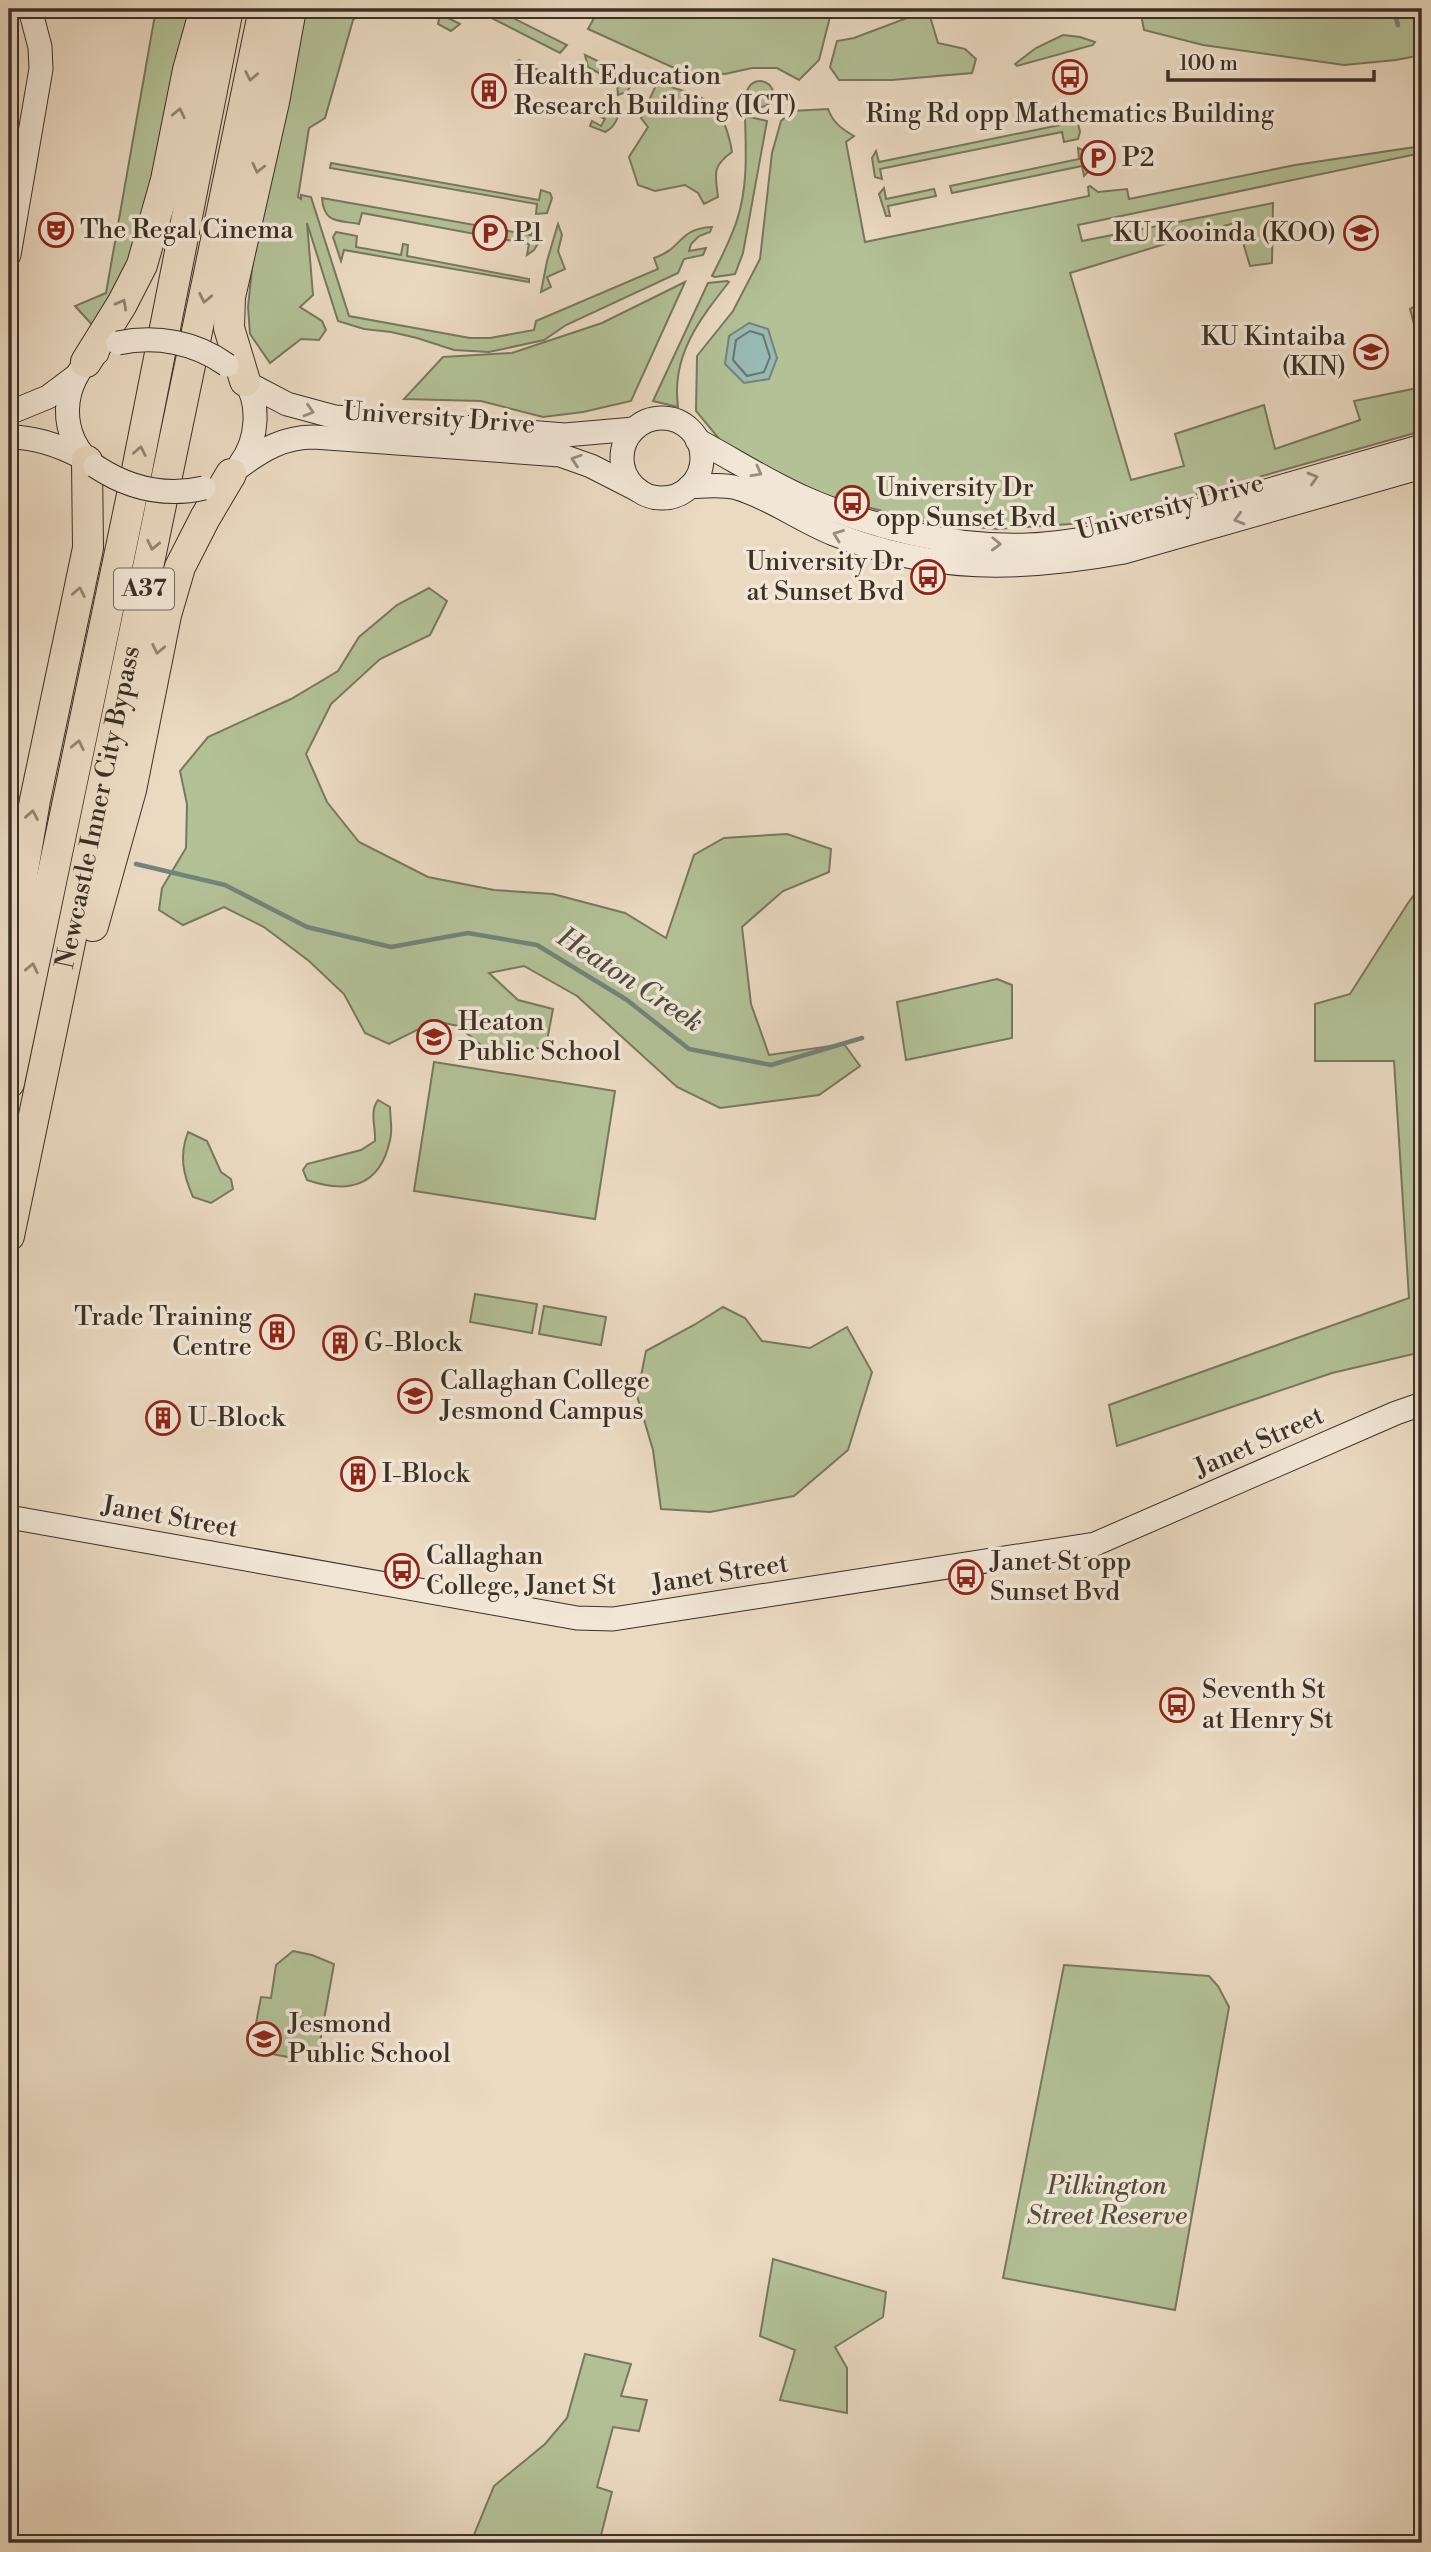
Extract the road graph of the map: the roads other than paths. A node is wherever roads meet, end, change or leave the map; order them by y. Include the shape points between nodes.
1 (30, 9) edge
2 (205, 9) edge
3 (229, 9) edge
4 (264, 9) edge
5 (291, 9) edge
6 (9, 255) edge
7 (81, 369) junction
8 (240, 376) junction
9 (9, 413) edge
10 (634, 429) junction
11 (9, 437) edge
12 (697, 440) junction
13 (1422, 446) edge
14 (88, 462) junction
15 (1422, 467) edge
16 (234, 471) junction
17 (689, 486) junction
18 (638, 489) junction
19 (9, 952) edge
20 (9, 1083) edge
21 (23, 1169) junction
22 (9, 1236) edge
23 (1419, 1405) edge
24 (9, 1517) edge

1 - 6 main road via 41,69
7 -> 2 highway via 142,265
20 -> 3 highway, Newcastle Inner City Bypass / A37
4 -> 21 highway, Newcastle Inner City Bypass / A37
5 -> 8 highway via 230,297 229,328
7 - 8 main road, bridge via 102,349 144,340 196,348
7 - 9 main road via 48,397
7 - 14 main road via 68,395 67,412 73,440
8 -> 10 main road, University Drive via 287,404 335,417 565,435
8 - 16 main road via 253,401 255,421 250,447
10 - 12 main road via 654,419 666,419 688,428
10 - 18 main road via 622,460 629,482
11 - 14 main road via 55,444
12 -> 13 main road, University Drive via 798,495 848,515 932,537 1027,545 1123,532
12 - 17 main road via 701,461
14 - 16 main road, bridge via 118,481 175,492 204,488
19 -> 14 highway via 35,800 88,548
15 -> 17 main road, University Drive via 1124,552 1030,566 976,566 906,556 833,533 736,488
18 -> 16 main road, University Drive via 592,466 549,454 322,437 286,439
16 -> 21 highway via 180,567 131,790 50,1101
17 - 18 main road via 664,498
21 - 22 highway, Newcastle Inner City Bypass / A37
23 - 24 main road, Janet Street via 1095,1544 613,1619 577,1618

